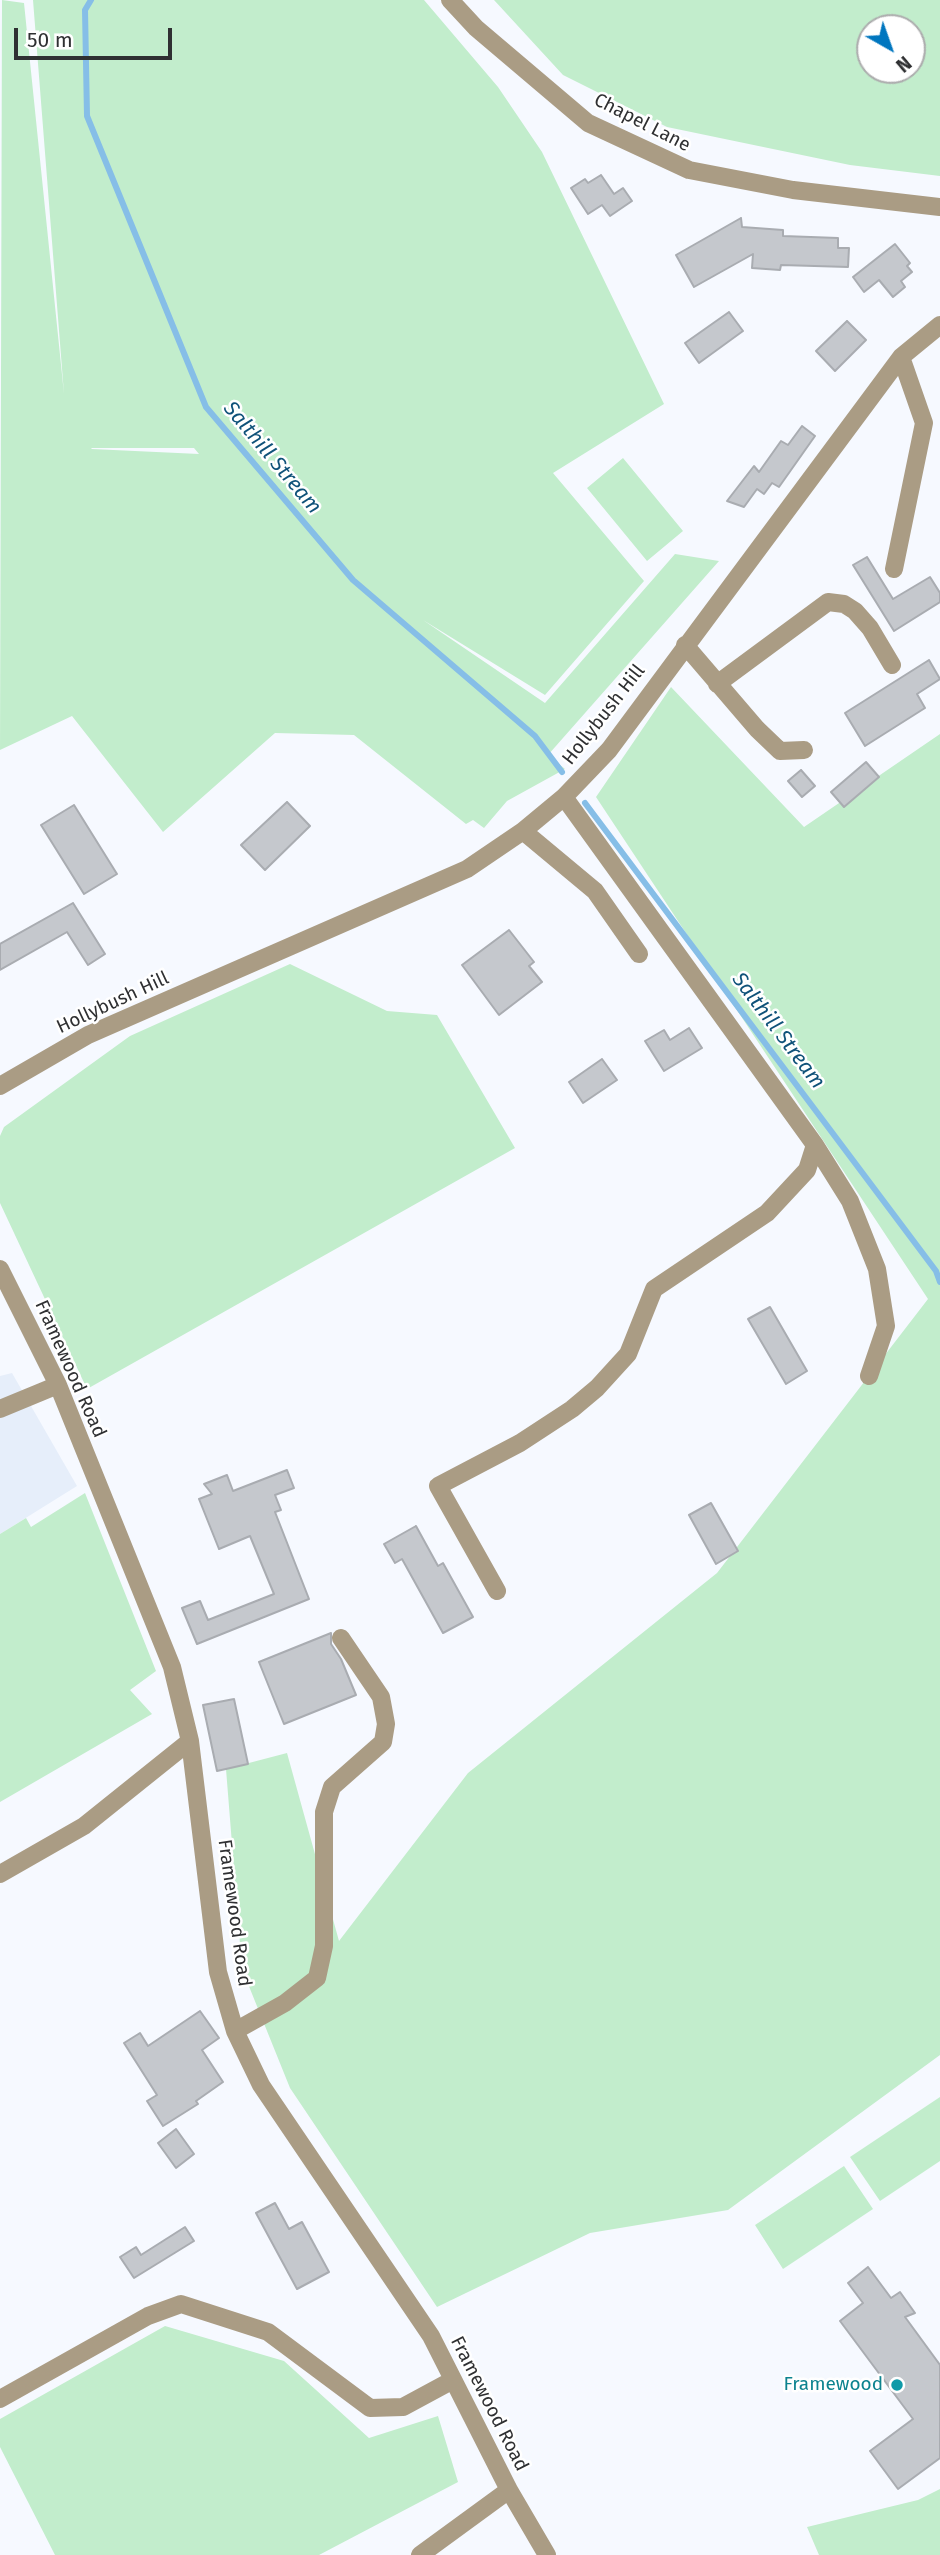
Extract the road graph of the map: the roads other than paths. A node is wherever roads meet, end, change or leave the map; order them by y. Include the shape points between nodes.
1 (450, 0) edge
2 (940, 207) edge
3 (940, 325) edge
4 (901, 357) junction
5 (894, 569) dead end
6 (685, 645) junction
7 (892, 665) dead end
8 (717, 684) junction
9 (804, 750) dead end
10 (564, 797) junction
11 (523, 831) junction
12 (639, 954) dead end
13 (0, 1086) edge
14 (816, 1145) junction
15 (0, 1269) edge
16 (869, 1376) dead end
17 (58, 1385) junction
18 (0, 1409) edge
19 (497, 1591) dead end
20 (341, 1638) dead end
21 (190, 1741) junction
22 (0, 1874) edge
23 (235, 2031) junction
24 (453, 2380) junction
25 (0, 2399) edge
26 (509, 2490) junction
27 (420, 2555) edge
28 (547, 2555) edge

1 - 2 street, Chapel Lane via 476,28 588,123 689,170 793,190
3 - 4 street, Hollybush Hill
4 - 5 street via 924,423
4 - 6 street, Hollybush Hill
6 - 8 street
6 - 10 street, Hollybush Hill via 609,750
7 - 8 street via 855,611 828,602
8 - 9 street via 780,751
10 - 11 street, Hollybush Hill
10 - 14 street
11 - 12 street via 595,891
11 - 13 street, Hollybush Hill via 467,869 88,1035
14 - 16 street via 850,1201 877,1269 886,1326
14 - 19 street via 807,1170 767,1213 654,1289 628,1354 597,1388 520,1443 438,1486
15 - 17 street, Framewood Road
17 - 18 street
17 - 21 street, Framewood Road via 172,1667
20 - 23 street via 381,1697 386,1724 383,1742 332,1787 324,1812 324,1947 317,1978 285,2003
21 - 22 street via 83,1826
21 - 23 street, Framewood Road via 218,1972
23 - 24 street, Framewood Road via 261,2085 431,2336
24 - 25 street via 403,2407 370,2408 268,2332 181,2304 148,2316
24 - 26 street, Framewood Road
26 - 27 street
26 - 28 street, Framewood Road

